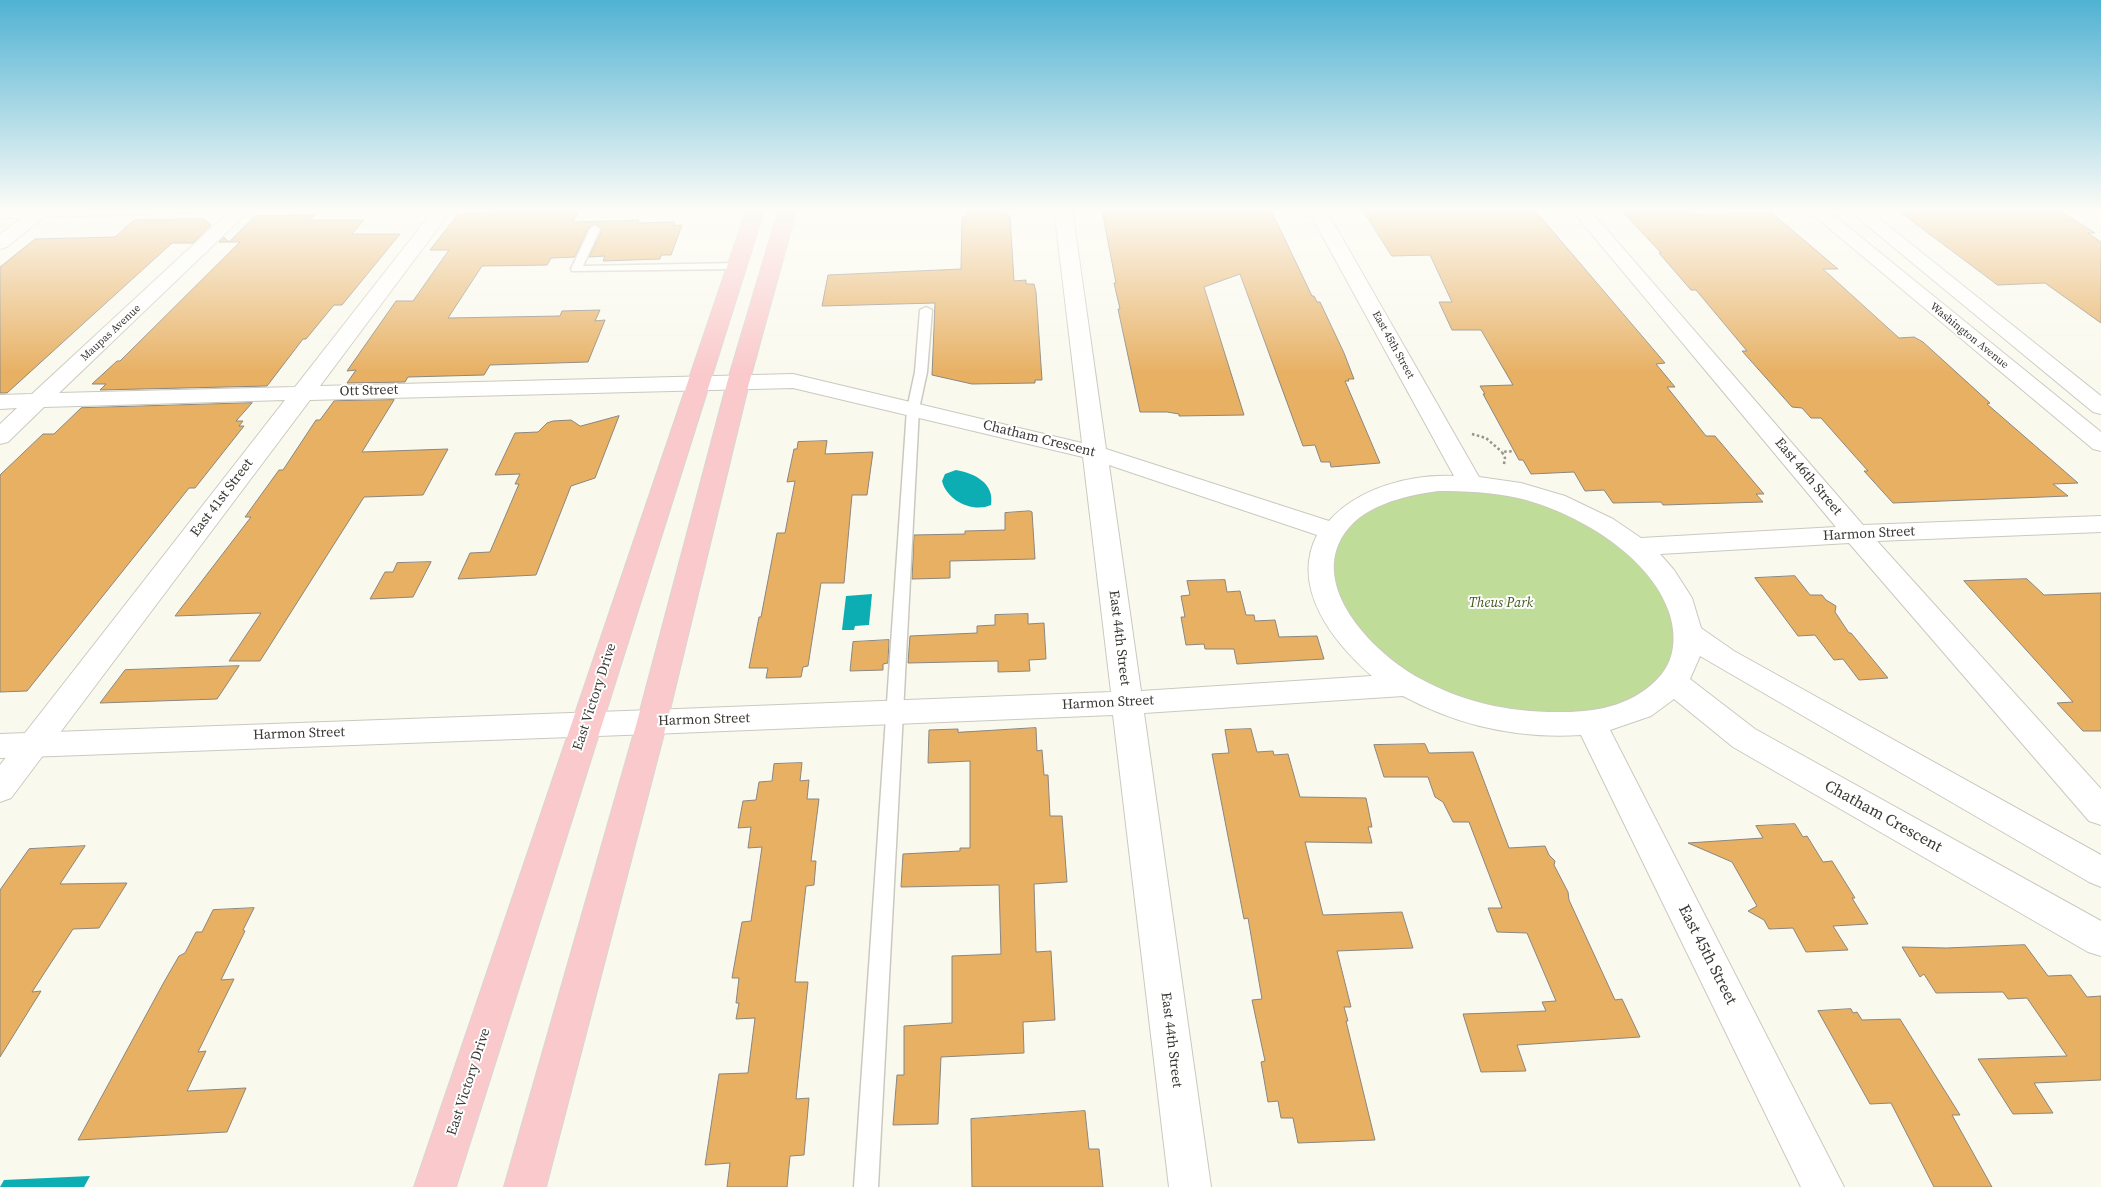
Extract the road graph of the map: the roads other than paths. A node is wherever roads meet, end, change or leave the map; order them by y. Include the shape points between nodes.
1 (184, 263) edge
2 (402, 263) edge
3 (579, 263) edge
4 (772, 263) edge
5 (1070, 263) edge
6 (1347, 263) edge
7 (1626, 263) edge
8 (1881, 263) edge
9 (1923, 263) edge
10 (737, 266) joint
11 (926, 310) dead end
12 (738, 383) junction
13 (698, 384) junction
14 (303, 393) junction
15 (39, 401) junction
16 (0, 402) edge
17 (2101, 407) edge
18 (913, 409) junction
19 (0, 437) edge
20 (2101, 444) edge
21 (1095, 453) junction
22 (1470, 483) junction
23 (2101, 524) edge
24 (1333, 531) junction
25 (1856, 534) junction
26 (1637, 547) junction
27 (1689, 634) junction
28 (1673, 682) junction
29 (1407, 685) junction
30 (1127, 703) junction
31 (894, 712) junction
32 (652, 722) junction
33 (1591, 723) junction
34 (586, 724) junction
35 (34, 744) junction
36 (0, 746) edge
37 (0, 789) edge
38 (2101, 811) edge
39 (2101, 872) edge
40 (2101, 940) edge
41 (435, 1187) edge
42 (525, 1187) edge
43 (866, 1187) edge
44 (1190, 1187) edge
45 (1824, 1187) edge

1 - 15 street, Maupas Avenue
2 - 14 street, East 41st Street
3 - 10 lane via 576,269
4 - 12 main road
5 - 21 street, East 44th Street
6 - 22 street, East 45th Street
7 - 25 street, East 46th Street
8 - 20 street, Washington Avenue
9 - 17 street
10 - 13 main road, East Victory Drive
11 - 18 lane via 921,372
12 - 13 street, Ott Street
12 - 18 street, Chatham Crescent via 793,381
12 - 32 main road
13 - 14 street, Ott Street
13 - 34 main road, East Victory Drive
14 - 15 street, Ott Street
14 - 35 street, East 41st Street
15 - 16 street, Ott Street
15 - 19 street, Maupas Avenue
18 - 21 street, Chatham Crescent
18 - 31 lane
21 - 24 street, Chatham Crescent
21 - 30 street, East 44th Street
22 - 24 street, Harmon Street via 1438,484 1384,494 1346,516
22 - 26 street, Harmon Street via 1534,495 1589,516
23 - 25 street, Harmon Street
24 - 29 street, Harmon Street via 1324,548 1321,568 1327,601 1354,644
25 - 26 street, Harmon Street
25 - 38 street, East 46th Street
26 - 27 street, Harmon Street via 1657,566 1672,587 1683,608
27 - 28 street, Harmon Street via 1686,659
27 - 39 street via 1724,658
28 - 33 street, Harmon Street via 1656,699 1632,712
28 - 40 street, Chatham Crescent via 1744,738
29 - 30 street, Harmon Street
29 - 33 street, Harmon Street via 1460,709 1495,719 1532,724
30 - 31 street, Harmon Street
30 - 44 street, East 44th Street
31 - 32 street, Harmon Street
31 - 43 lane
32 - 34 street, Harmon Street
32 - 42 main road
33 - 45 street, East 45th Street
34 - 35 street, Harmon Street
34 - 41 main road, East Victory Drive
35 - 36 street, Harmon Street
35 - 37 street, East 41st Street

